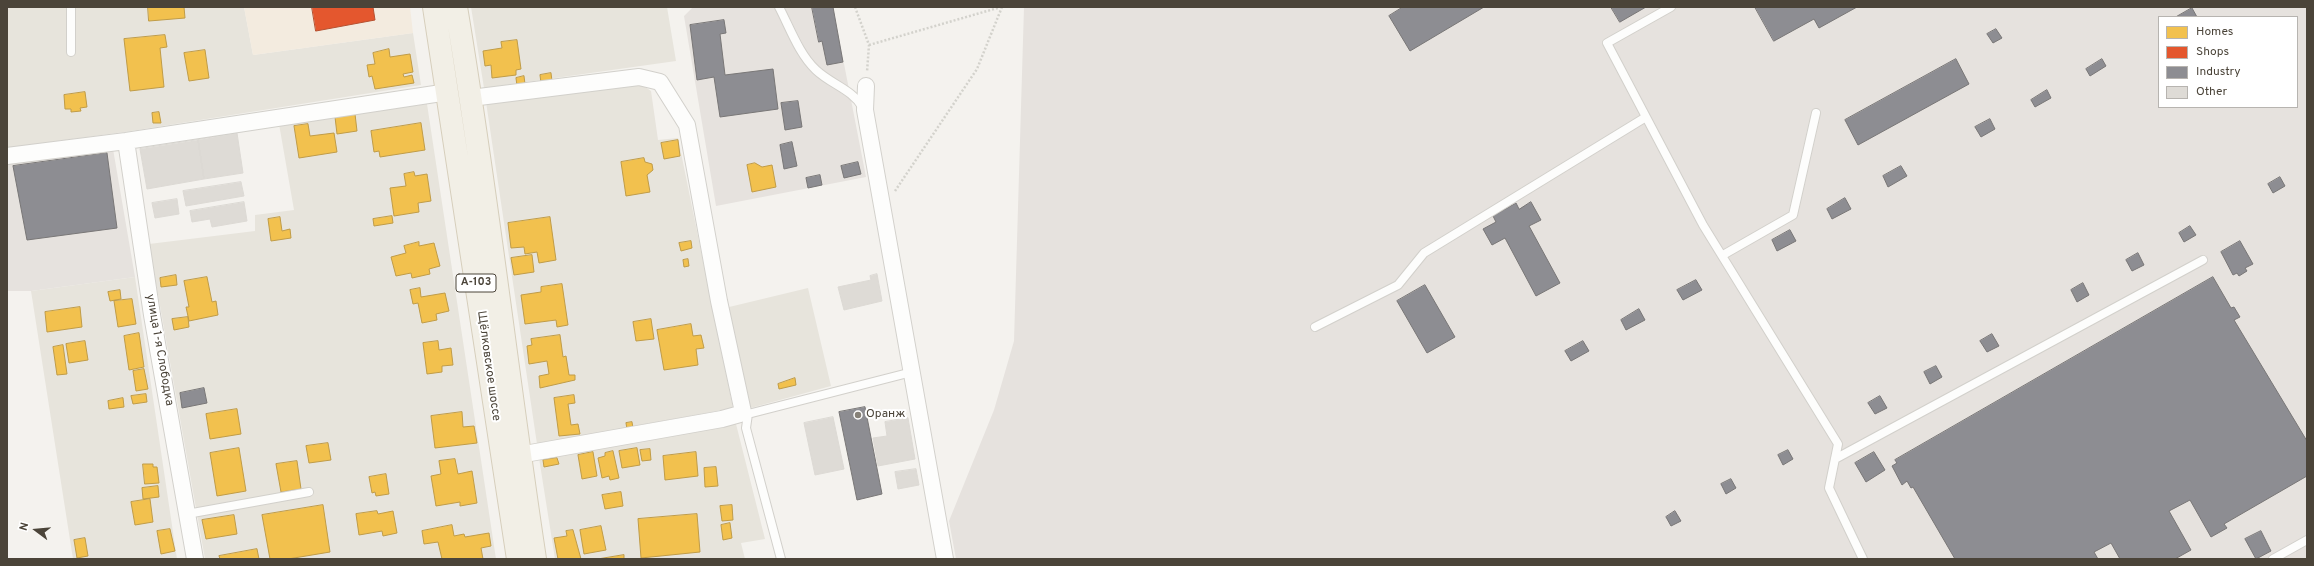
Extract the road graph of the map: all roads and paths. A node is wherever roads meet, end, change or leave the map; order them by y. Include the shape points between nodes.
1 (71, 7) edge
2 (434, 7) edge
3 (456, 7) edge
4 (779, 7) edge
5 (855, 7) edge
6 (1001, 7) edge
7 (1671, 7) edge
8 (869, 45) junction
9 (71, 52) dead end
10 (866, 86) joint
11 (448, 92) junction
12 (471, 98) junction
13 (865, 110) junction
14 (1816, 113) dead end
15 (1646, 117) junction
16 (126, 141) junction
17 (7, 156) edge
18 (882, 209) junction
19 (1723, 255) junction
20 (2203, 260) dead end
21 (1315, 327) dead end
22 (912, 372) junction
23 (519, 455) junction
24 (1835, 458) junction
25 (308, 492) dead end
26 (187, 514) junction
27 (2307, 540) edge
28 (195, 559) edge
29 (518, 559) edge
30 (536, 559) edge
31 (781, 559) edge
32 (945, 559) edge
33 (1863, 559) edge
34 (2272, 559) edge

1 - 9 lane
2 - 11 main road, Щёлковское шоссе / А-103
3 - 12 main road, Щёлковское шоссе / А-103
4 - 13 lane via 805,58 827,79 850,91
5 - 8 path
6 - 8 path
6 - 18 path via 978,68
7 - 15 lane via 1607,43
8 - 10 path
10 - 13 street
11 - 16 street
11 - 29 main road, Щёлковское шоссе / А-103
12 - 23 main road, Щёлковское шоссе / А-103
12 - 23 street via 639,77 660,82 687,125 719,301 743,412 722,419
13 - 18 street
14 - 19 lane via 1793,215
15 - 19 lane via 1703,225
15 - 21 lane via 1424,253 1398,285
16 - 17 street
16 - 26 street, улица 1-я Слободка via 152,315
18 - 22 street
19 - 24 lane via 1838,444
20 - 24 lane
22 - 31 lane via 748,414 746,428
22 - 32 street
23 - 30 main road, Щёлковское шоссе / А-103
24 - 33 lane via 1829,488
25 - 26 lane
26 - 28 street, улица 1-я Слободка
27 - 34 lane

